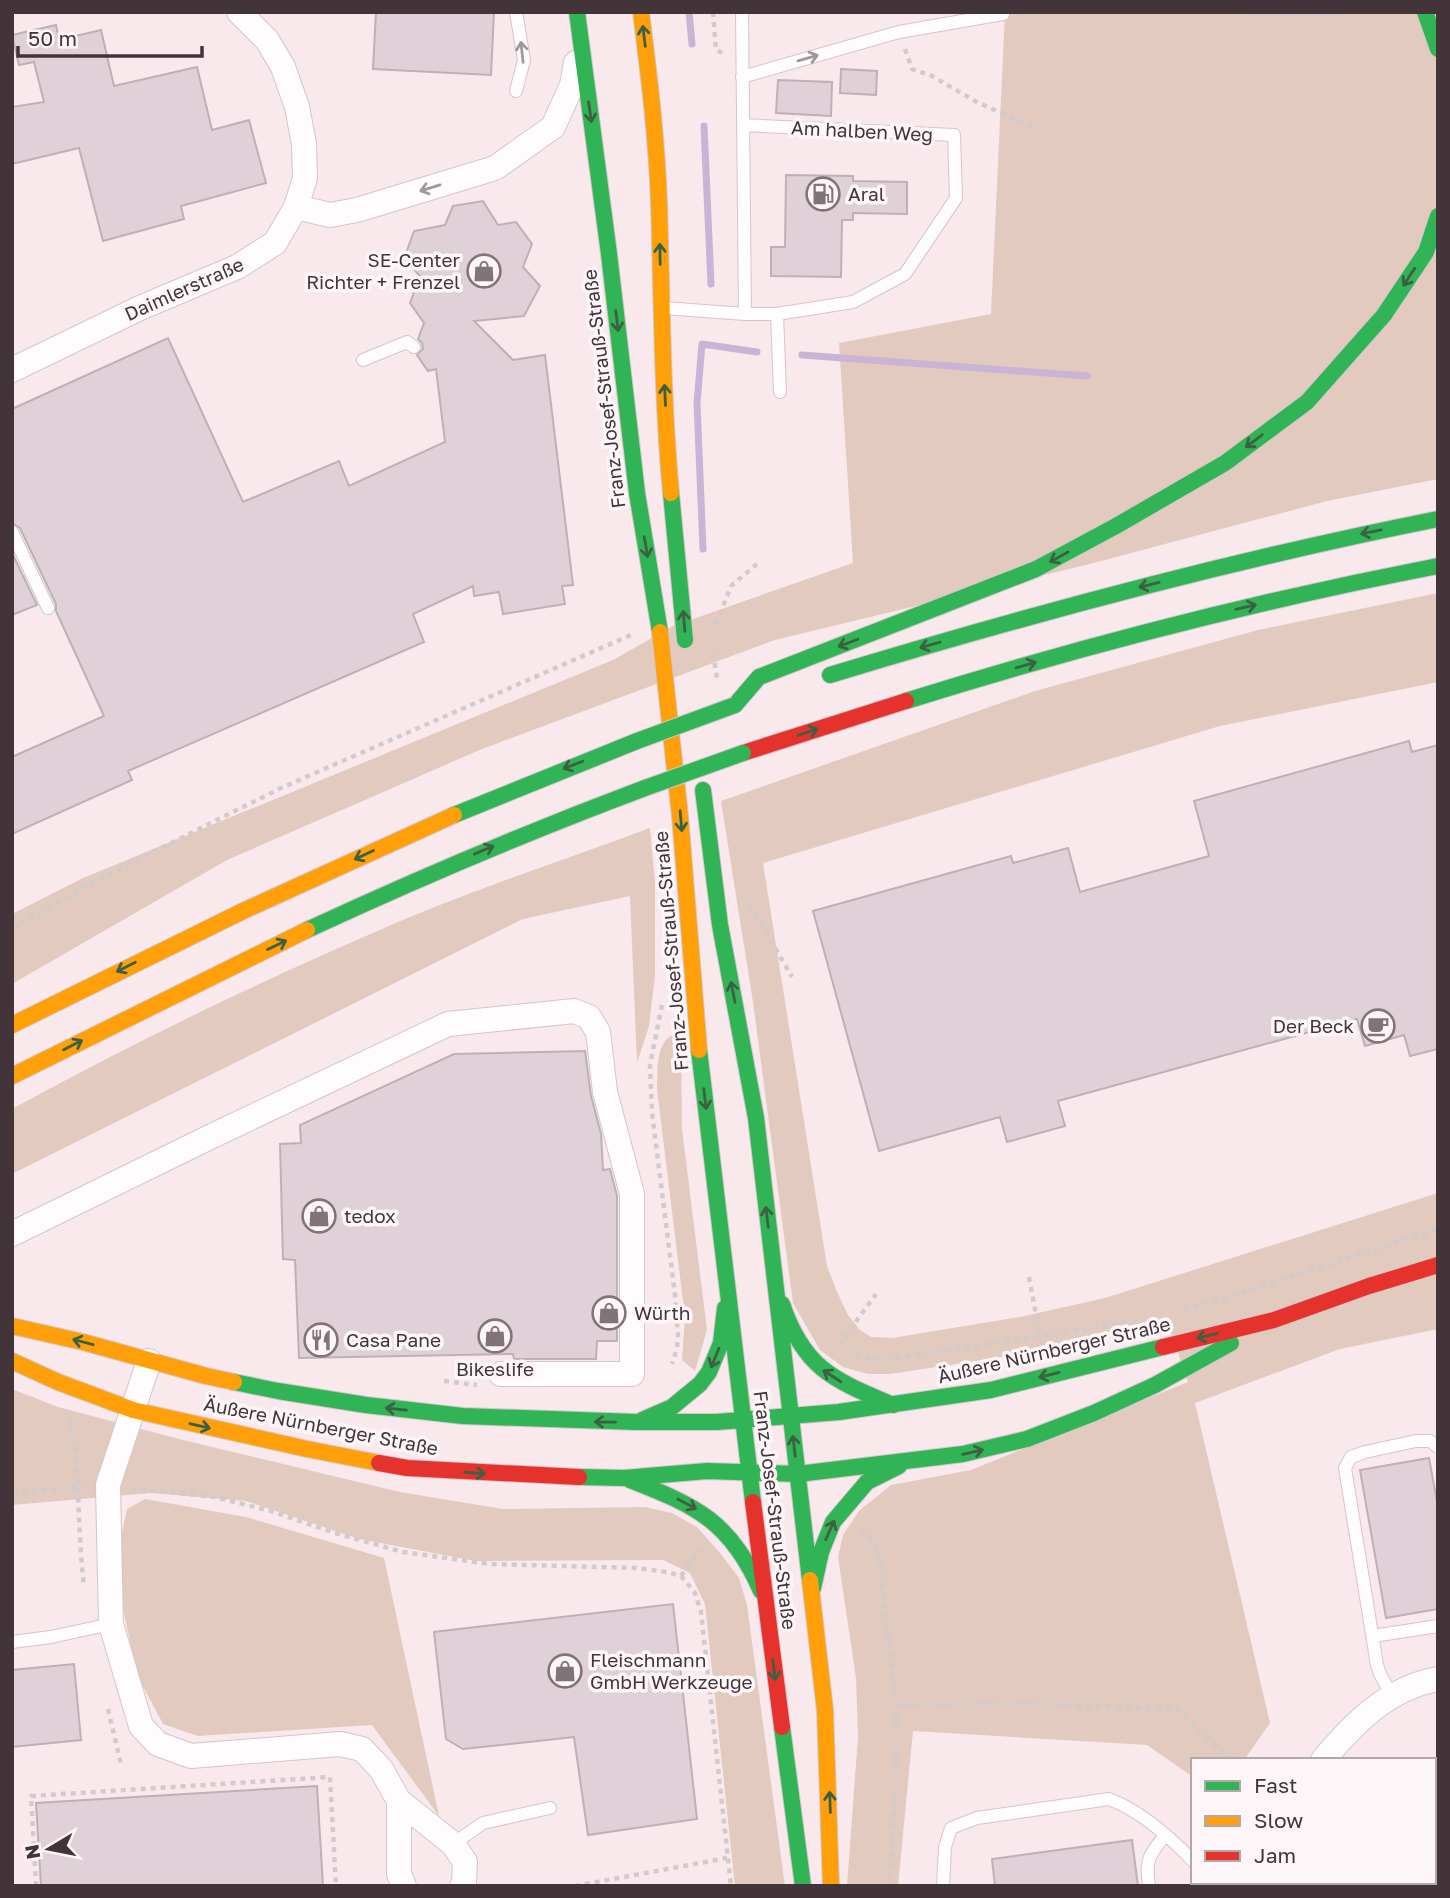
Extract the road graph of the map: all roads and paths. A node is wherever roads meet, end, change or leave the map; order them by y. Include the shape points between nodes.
1 (239, 12) edge
2 (516, 12) edge
3 (577, 12) edge
4 (641, 12) edge
5 (713, 12) edge
6 (742, 12) edge
7 (1003, 12) edge
8 (1221, 12) edge
9 (1425, 12) edge
10 (1344, 16) dead end
11 (899, 32) junction
12 (581, 44) junction
13 (1438, 49) edge
14 (742, 62) junction
15 (742, 77) junction
16 (516, 90) dead end
17 (743, 125) junction
18 (1038, 130) dead end
19 (296, 206) junction
20 (1438, 216) edge
21 (609, 254) junction
22 (628, 291) dead end
23 (654, 307) junction
24 (746, 314) junction
25 (777, 314) junction
26 (414, 346) dead end
27 (363, 360) dead end
28 (12, 370) edge
29 (780, 392) dead end
30 (1438, 519) edge
31 (12, 532) edge
32 (1438, 566) edge
33 (48, 608) dead end
34 (659, 623) junction
35 (688, 659) dead end
36 (819, 679) dead end
37 (692, 698) dead end
38 (758, 698) dead end
39 (735, 705) junction
40 (12, 928) edge
41 (12, 1025) edge
42 (12, 1076) edge
43 (1438, 1229) edge
44 (12, 1234) edge
45 (1438, 1265) edge
46 (1029, 1277) dead end
47 (775, 1285) junction
48 (727, 1291) junction
49 (876, 1294) dead end
50 (1181, 1310) dead end
51 (1143, 1320) dead end
52 (1274, 1320) junction
53 (12, 1326) edge
54 (1040, 1337) junction
55 (149, 1361) junction
56 (12, 1362) edge
57 (667, 1373) dead end
58 (495, 1380) joint
59 (434, 1381) dead end
60 (700, 1384) junction
61 (893, 1405) junction
62 (133, 1410) junction
63 (791, 1417) junction
64 (743, 1420) junction
65 (636, 1422) junction
66 (1438, 1447) edge
67 (906, 1462) junction
68 (750, 1474) junction
69 (798, 1475) junction
70 (624, 1478) junction
71 (108, 1485) junction
72 (12, 1494) edge
73 (868, 1534) dead end
74 (811, 1595) junction
75 (766, 1603) junction
76 (111, 1624) junction
77 (1438, 1626) edge
78 (1373, 1636) junction
79 (12, 1642) edge
80 (1438, 1679) edge
81 (1392, 1696) junction
82 (896, 1704) junction
83 (1229, 1758) edge
84 (1325, 1758) edge
85 (399, 1801) junction
86 (550, 1808) dead end
87 (1164, 1835) junction
88 (453, 1844) junction
89 (727, 1858) junction
90 (1191, 1859) edge
91 (36, 1886) edge
92 (336, 1886) edge
93 (404, 1886) edge
94 (462, 1886) edge
95 (575, 1886) edge
96 (731, 1886) edge
97 (803, 1886) edge
98 (831, 1886) edge
99 (890, 1886) edge
100 (943, 1886) edge
101 (1149, 1886) edge

1 - 19 street, Daimlerstraße via 267,40 284,67 297,107 306,178
16 -> 2 lane via 524,60
3 - 12 main road, Franz-Josef-Strauß-Straße
23 -> 4 main road via 659,201
5 - 14 path via 716,50
6 - 14 lane
7 - 11 lane
8 - 10 path
9 - 13 main road
15 -> 11 lane
11 - 18 path via 912,69
12 -> 19 street via 572,85 552,127 495,168 357,210 330,215
12 -> 21 main road, Franz-Josef-Strauß-Straße
14 - 15 lane
15 - 17 lane
17 - 24 lane
17 - 25 lane, Am halben Weg via 954,135 956,198 905,274 853,302
19 - 28 street, Daimlerstraße via 275,243 237,267
20 -> 39 main road via 1426,251 1384,315 1307,402 1225,463 1036,569 759,677
21 - 22 main road
21 -> 34 main road, Franz-Josef-Strauß-Straße via 637,493
23 - 24 lane, Am halben Weg
35 -> 23 main road
24 - 25 lane, Am halben Weg
25 - 29 lane
26 - 27 lane via 407,342
30 -> 36 main road via 1353,535 1097,598
31 - 33 lane
42 -> 32 main road, bridge via 308,929 434,872 550,822 743,752 1154,629
34 - 40 path via 281,788
34 -> 48 main road, Franz-Josef-Strauß-Straße via 697,1031
47 -> 37 main road, Franz-Josef-Strauß-Straße via 756,1118 720,925
38 - 39 main road
39 -> 41 main road, bridge via 408,834 187,936
43 - 50 path
44 - 58 street via 448,1024 574,1011 589,1017 598,1032 605,1092 632,1195 632,1374
45 - 52 main road, Äußere Nürnberger Straße
46 - 54 path
61 -> 47 main road via 849,1387 820,1368 797,1339
47 - 63 main road, Franz-Josef-Strauß-Straße
48 -> 60 main road via 721,1343
48 - 64 main road, Franz-Josef-Strauß-Straße
49 - 54 path via 835,1349 870,1359 890,1359
51 - 54 path
52 -> 61 main road, Äußere Nürnberger Straße via 991,1390
67 -> 52 main road, Äußere Nürnberger Straße via 1027,1439 1155,1385
55 -> 53 main road, Äußere Nürnberger Straße
55 - 62 street
65 -> 55 main road, Äußere Nürnberger Straße via 463,1416 366,1405 278,1391
56 - 62 main road, Äußere Nürnberger Straße
57 - 60 path via 672,1364
58 - 59 path
60 - 65 main road via 672,1407
61 - 63 main road, Äußere Nürnberger Straße
62 -> 70 main road, Äußere Nürnberger Straße via 407,1468
62 - 71 street
63 - 64 main road, Äußere Nürnberger Straße
69 -> 63 main road, Franz-Josef-Strauß-Straße
64 - 65 main road, Äußere Nürnberger Straße
64 - 68 main road, Franz-Josef-Strauß-Straße
66 - 78 lane via 1430,1441 1416,1441 1365,1452 1351,1457 1345,1468
67 - 69 main road, Äußere Nürnberger Straße
74 -> 67 main road via 833,1522 867,1482
68 - 69 main road, Äußere Nürnberger Straße
68 - 70 main road, Äußere Nürnberger Straße via 707,1471
68 - 75 main road, Franz-Josef-Strauß-Straße
69 - 74 main road, Franz-Josef-Strauß-Straße
70 -> 75 main road via 704,1513 740,1550
71 - 72 path
71 - 76 street
71 - 89 path via 215,1497 403,1552 490,1564 636,1568 681,1576 695,1593 701,1612
73 - 82 path via 879,1554
98 -> 74 main road, Franz-Josef-Strauß-Straße via 825,1710
75 -> 97 main road, Franz-Josef-Strauß-Straße
76 - 79 lane
76 - 85 street via 141,1726 158,1744 191,1756 340,1745 362,1749 381,1769
77 - 78 lane
78 - 81 lane via 1380,1674
80 - 81 street
81 - 84 street via 1363,1716
82 - 83 path via 1030,1703 1177,1710
82 - 99 path
85 - 88 street
85 - 93 street via 399,1874
86 - 88 lane via 483,1823
87 - 90 lane
87 - 100 lane via 1110,1799 976,1818 951,1828
87 - 101 lane via 1149,1856
88 - 94 street via 465,1862
89 - 95 path
89 - 96 path
91 - 92 path via 31,1796 330,1777

